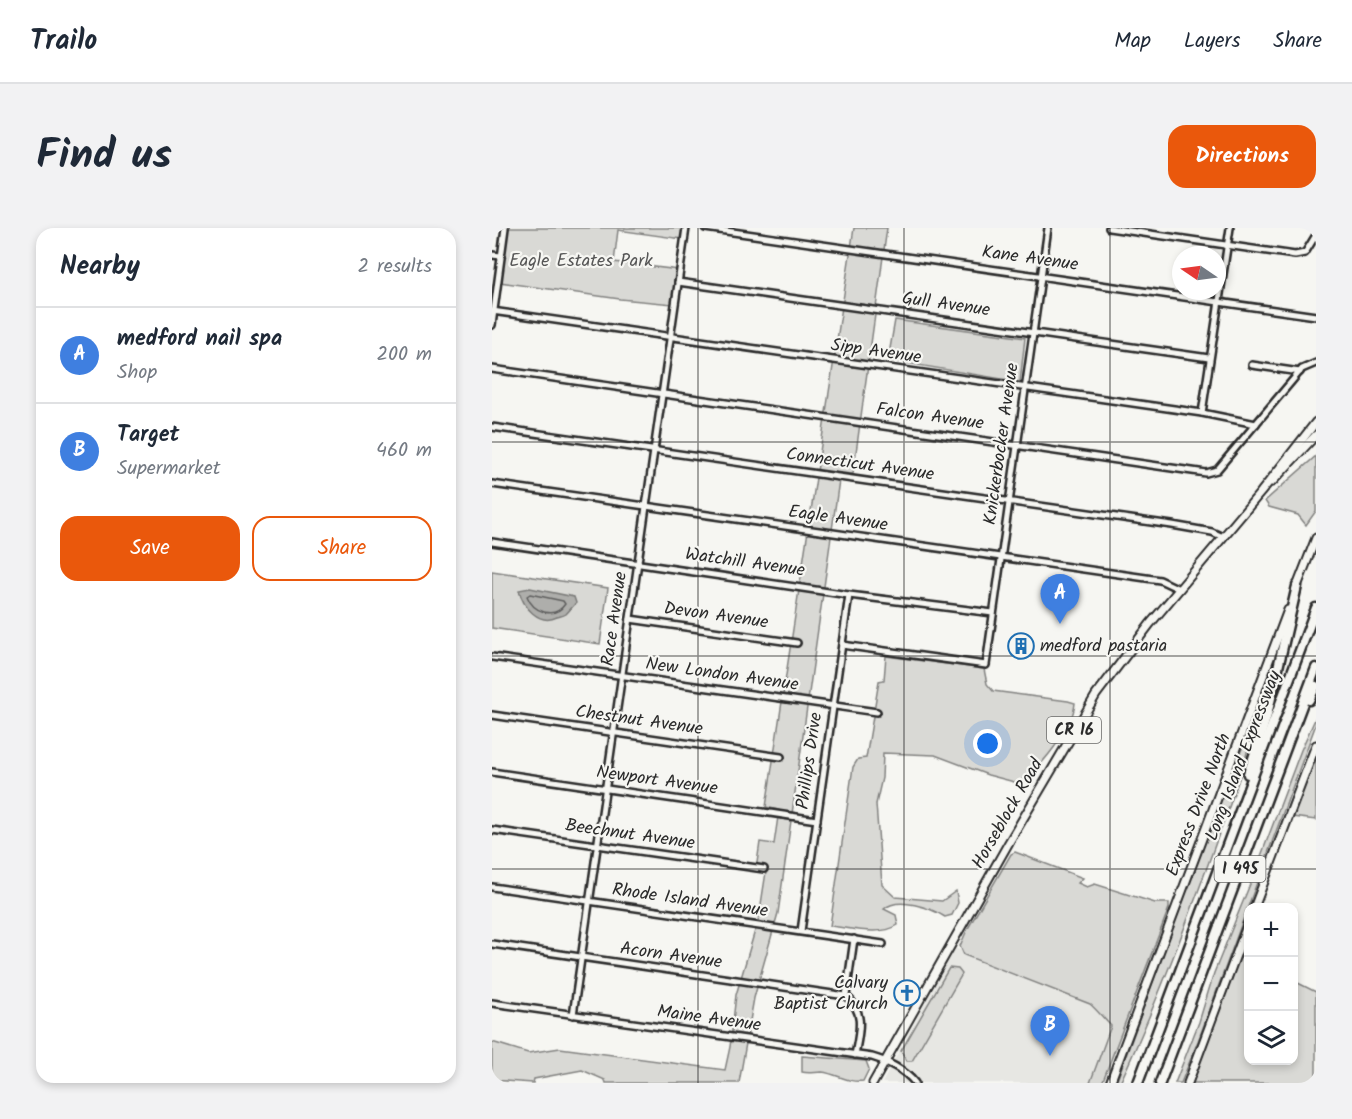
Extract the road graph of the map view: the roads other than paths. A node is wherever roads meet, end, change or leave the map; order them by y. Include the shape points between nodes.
1 (505, 228) edge
2 (686, 228) edge
3 (705, 228) edge
4 (1048, 228) edge
5 (1109, 228) edge
6 (1230, 228) edge
7 (1316, 235) edge
8 (1227, 246) junction
9 (492, 255) edge
10 (501, 256) junction
11 (1040, 276) junction
12 (678, 282) junction
13 (1218, 301) junction
14 (493, 311) edge
15 (1316, 316) edge
16 (492, 325) edge
17 (1032, 333) junction
18 (671, 337) junction
19 (1209, 358) junction
20 (1316, 363) edge
21 (1252, 365) dead end
22 (492, 369) edge
23 (1300, 372) junction
24 (1025, 388) junction
25 (662, 394) junction
26 (1202, 413) junction
27 (1316, 423) edge
28 (1256, 424) junction
29 (492, 427) edge
30 (1316, 435) edge
31 (1017, 445) junction
32 (654, 451) junction
33 (492, 484) edge
34 (1261, 492) junction
35 (1009, 501) junction
36 (646, 506) junction
37 (1223, 537) junction
38 (1316, 538) edge
39 (492, 542) edge
40 (1001, 557) junction
41 (638, 563) junction
42 (1297, 586) junction
43 (1179, 589) junction
44 (849, 595) junction
45 (1316, 608) edge
46 (993, 613) junction
47 (630, 619) junction
48 (797, 643) dead end
49 (842, 645) junction
50 (492, 657) edge
51 (1316, 668) edge
52 (621, 676) junction
53 (1316, 686) edge
54 (833, 706) junction
55 (876, 712) dead end
56 (492, 715) edge
57 (613, 732) junction
58 (1316, 745) edge
59 (1286, 749) junction
60 (781, 757) dead end
61 (492, 772) edge
62 (604, 789) junction
63 (817, 820) junction
64 (492, 830) edge
65 (597, 845) junction
66 (1227, 846) junction
67 (764, 869) dead end
68 (492, 886) edge
69 (589, 902) junction
70 (1256, 903) edge
71 (801, 931) junction
72 (1244, 934) edge
73 (854, 939) junction
74 (492, 944) edge
75 (883, 944) dead end
76 (582, 957) junction
77 (846, 996) junction
78 (492, 1003) edge
79 (573, 1015) junction
80 (855, 1055) junction
81 (885, 1061) junction
82 (873, 1083) edge
83 (915, 1083) edge
84 (1110, 1083) edge
85 (1138, 1083) edge
86 (1160, 1083) edge
87 (1188, 1083) edge

1 - 10 street
2 - 12 street, Race Avenue
3 - 11 street, Kane Avenue
4 - 11 street, Knickerbocker Avenue
5 - 8 street
6 - 8 street
7 - 8 street via 1301,255
8 - 13 street
9 - 10 street
10 - 14 street
11 - 13 street, Kane Avenue
11 - 17 street, Knickerbocker Avenue
12 - 17 street, Gull Avenue
12 - 18 street, Race Avenue
13 - 15 street, Kane Avenue
13 - 19 street
14 - 16 street
14 - 18 street, Sipp Avenue
17 - 19 street, Gull Avenue
17 - 24 street, Knickerbocker Avenue
18 - 24 street, Sipp Avenue
18 - 25 street, Race Avenue
19 - 26 street
20 - 23 street, Falcon Avenue
21 - 23 street
22 - 25 street, Falcon Avenue
23 - 28 street, Falcon Avenue
24 - 26 street, Sipp Avenue
24 - 31 street, Knickerbocker Avenue
25 - 31 street, Falcon Avenue
25 - 32 street, Race Avenue
26 - 28 street, Sipp Avenue
27 - 34 main road, Horseblock Road / CR 16
28 - 31 street, Falcon Avenue via 1211,473
29 - 32 street, Connecticut Avenue
30 - 34 main road, Horseblock Road / CR 16
31 - 35 street, Knickerbocker Avenue
32 - 35 street, Connecticut Avenue
32 - 36 street, Race Avenue
33 - 36 street, Eagle Avenue
34 - 37 main road, Horseblock Road / CR 16
35 - 37 street, Connecticut Avenue via 1208,531
35 - 40 street, Knickerbocker Avenue
36 - 40 street, Eagle Avenue
36 - 41 street, Race Avenue
37 - 43 main road, Horseblock Road / CR 16
38 - 42 main road, Express Drive North
39 - 41 street, Watchill Avenue
40 - 43 street, Eagle Avenue via 1160,580
40 - 46 street, Knickerbocker Avenue
41 - 44 street, Watchill Avenue
41 - 47 street, Race Avenue
42 - 66 highway via 1265,722
42 - 84 main road, Express Drive North
43 - 81 main road, Horseblock Road / CR 16 via 1087,709
44 - 46 street, Watchill Avenue
44 - 49 street, Phillips Drive
45 - 66 highway, Long Island Expressway / I 495
46 - 49 street, Knickerbocker Avenue via 986,665
47 - 48 street, Devon Avenue
47 - 52 street, Race Avenue
49 - 54 street, Phillips Drive
50 - 52 street, New London Avenue
51 - 59 highway, Long Island Expressway / I 495
52 - 54 street, New London Avenue
52 - 57 street, Race Avenue
53 - 59 highway
54 - 55 street, New London Avenue
54 - 63 street, Phillips Drive
56 - 57 street, Chestnut Avenue
57 - 60 street, Chestnut Avenue
57 - 62 street, Race Avenue
58 - 70 main road
59 - 86 highway, Long Island Expressway / I 495
61 - 62 street, Newport Avenue
62 - 63 street, Newport Avenue
62 - 65 street, Race Avenue
63 - 71 street, Phillips Drive
64 - 65 street, Beechnut Avenue
65 - 67 street, Beechnut Avenue
65 - 69 street, Race Avenue
66 - 85 highway, Long Island Expressway / I 495
68 - 69 street, Rhode Island Avenue
69 - 71 street, Rhode Island Avenue
69 - 76 street, Race Avenue
71 - 73 street, Rhode Island Avenue
72 - 87 main road
73 - 75 street, Rhode Island Avenue
73 - 77 street
74 - 76 street, Acorn Avenue
76 - 77 street, Acorn Avenue
76 - 79 street, Race Avenue
77 - 80 street via 854,1002 860,1019
78 - 79 street, Maine Avenue
79 - 80 street, Maine Avenue
80 - 81 street, Maine Avenue
81 - 82 main road, Horseblock Road / CR 16
81 - 83 street, Maine Avenue

